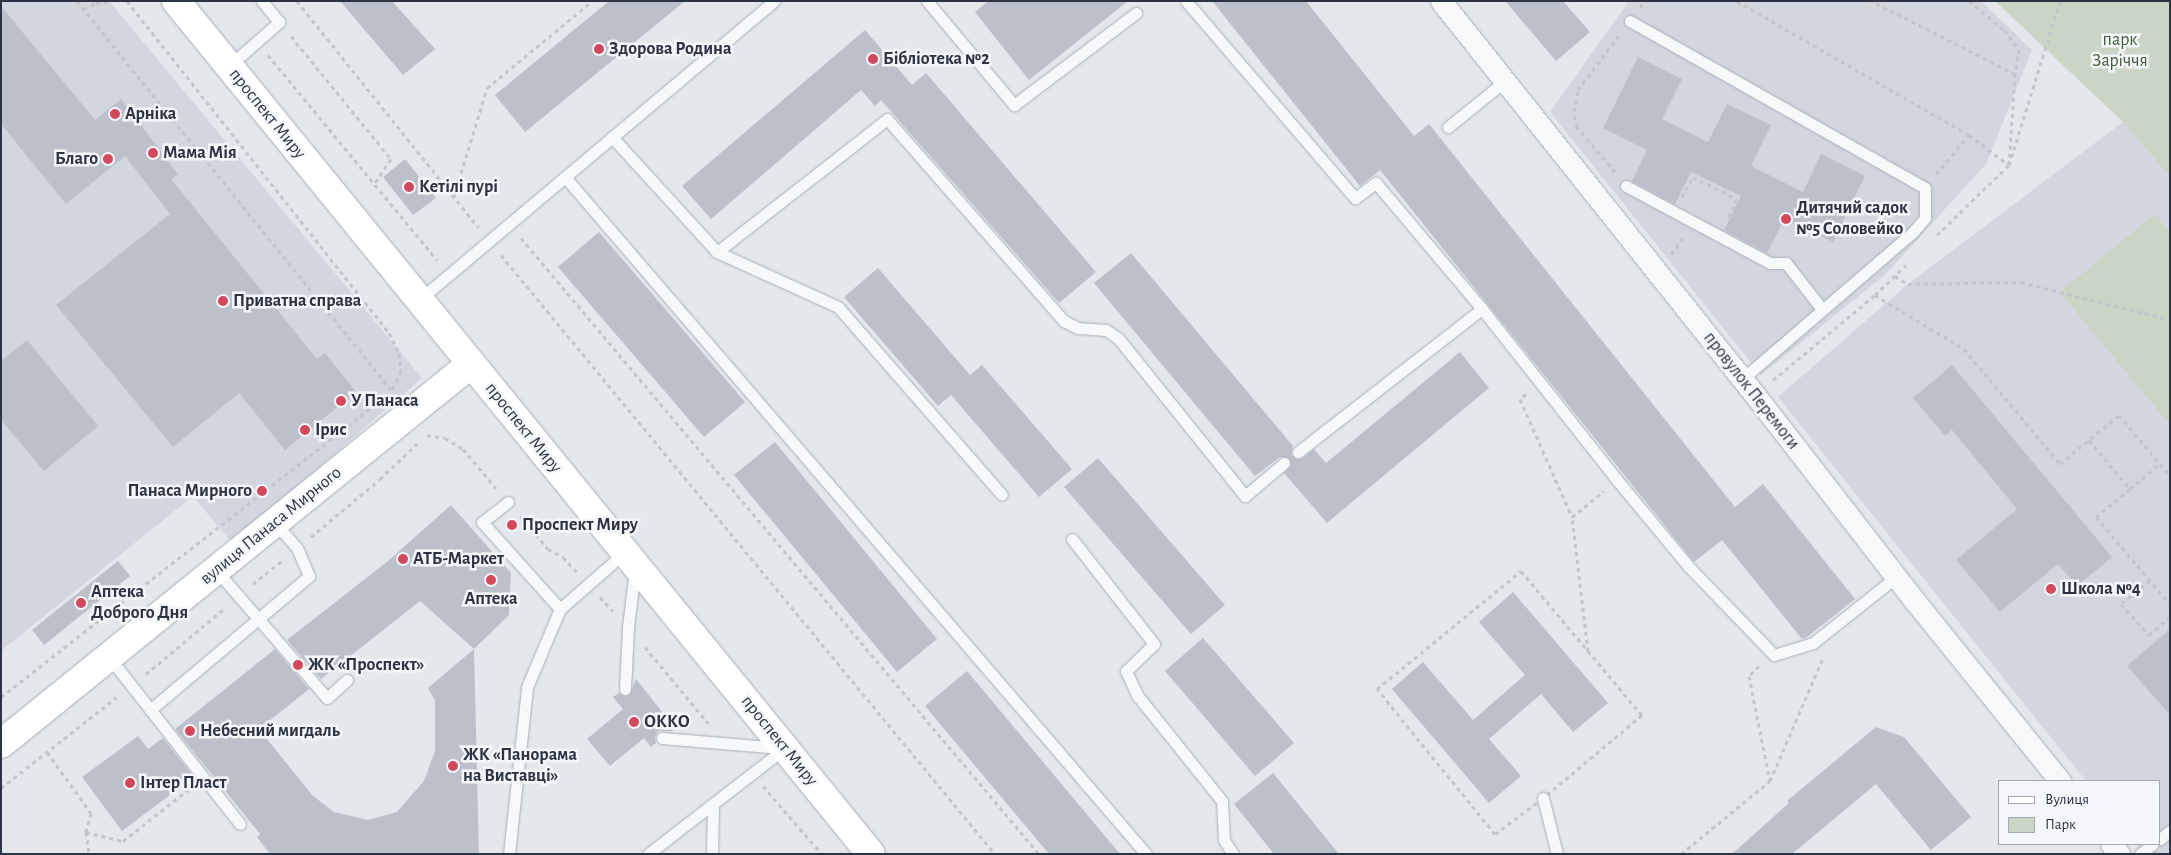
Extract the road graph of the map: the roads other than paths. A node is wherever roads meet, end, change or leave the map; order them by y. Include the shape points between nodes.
1 (176, 1) edge
2 (262, 1) edge
3 (774, 1) edge
4 (927, 1) edge
5 (1186, 1) edge
6 (1441, 1) edge
7 (1136, 13) dead end
8 (1630, 21) road end
9 (229, 66) junction
10 (1505, 81) junction
11 (1448, 128) dead end
12 (612, 137) junction
13 (565, 177) junction
14 (1626, 186) road end
15 (717, 252) junction
16 (419, 300) junction
17 (1821, 308) junction
18 (1482, 309) junction
19 (471, 364) junction
20 (1742, 379) junction
21 (1298, 452) dead end
22 (1284, 463) dead end
23 (1002, 495) dead end
24 (508, 502) road end
25 (275, 523) junction
26 (1072, 539) dead end
27 (630, 559) junction
28 (216, 570) junction
29 (1896, 577) junction
30 (560, 608) junction
31 (258, 619) junction
32 (109, 657) junction
33 (347, 680) dead end
34 (625, 689) dead end
35 (150, 710) junction
36 (662, 738) dead end
37 (1, 744) edge
38 (785, 748) junction
39 (2059, 780) edge
40 (1543, 798) road end
41 (712, 806) junction
42 (240, 824) dead end
43 (2152, 845) edge
44 (509, 854) edge
45 (648, 854) edge
46 (712, 854) edge
47 (871, 854) edge
48 (1146, 854) edge
49 (1233, 854) edge
50 (1557, 854) edge
51 (2140, 854) edge

1 - 9 main road, проспект Миру
2 - 9 lane via 279,22
3 - 12 lane
4 - 7 lane via 1014,105
5 - 18 lane via 1355,198 1376,183
6 - 10 street, провулок Перемоги
8 - 17 lane via 1925,188 1925,218 1913,232
9 - 16 main road, проспект Миру
10 - 11 lane
10 - 20 street, провулок Перемоги
12 - 13 lane
12 - 15 lane
13 - 16 lane
13 - 48 lane
14 - 17 lane via 1770,262 1786,263
15 - 22 lane via 887,119 1064,321 1078,328 1106,330 1118,338 1245,496
15 - 23 lane via 838,307
16 - 19 main road, проспект Миру
17 - 20 lane
18 - 21 lane
18 - 29 lane via 1689,567 1774,655 1813,643
19 - 25 main road, вулиця Панаса Мирного
19 - 27 main road, проспект Миру
20 - 29 street, провулок Перемоги
24 - 30 lane via 482,522
25 - 28 main road, вулиця Панаса Мирного
25 - 31 lane via 297,548 309,576
26 - 49 lane via 1154,644 1126,671 1137,695 1222,801 1224,840
27 - 30 lane via 588,584
27 - 34 lane
27 - 38 main road, проспект Миру
28 - 31 lane
28 - 32 main road, вулиця Панаса Мирного
29 - 39 street, провулок Перемоги
30 - 44 lane via 527,687
31 - 33 lane via 328,698
31 - 35 lane
32 - 35 lane
32 - 37 main road, вулиця Панаса Мирного
35 - 42 lane
36 - 38 lane
38 - 41 lane
38 - 47 main road, проспект Миру
40 - 50 lane
41 - 45 lane
41 - 46 lane
43 - 51 lane

